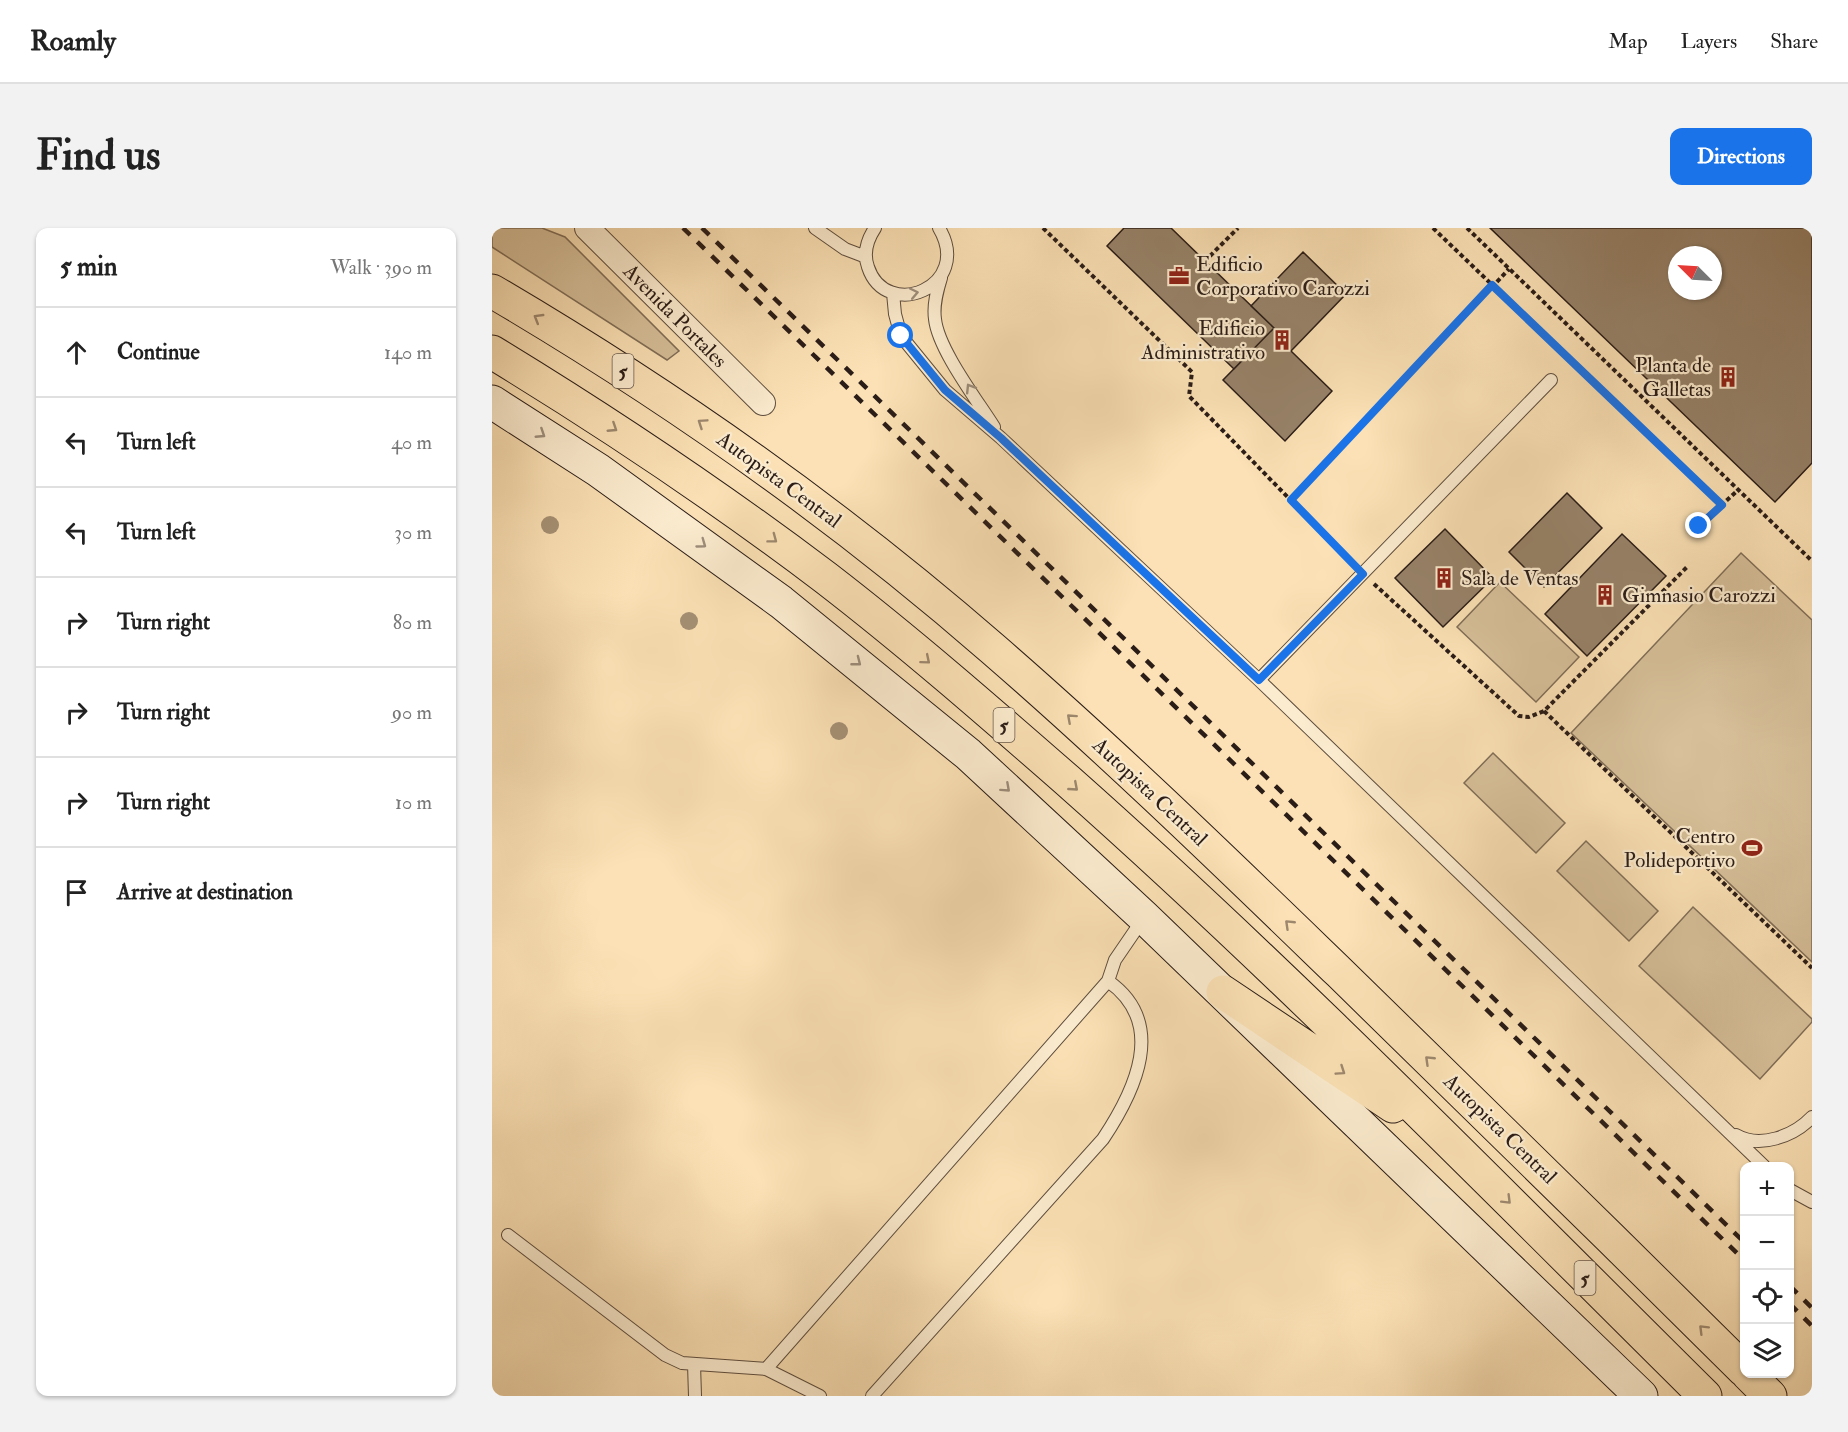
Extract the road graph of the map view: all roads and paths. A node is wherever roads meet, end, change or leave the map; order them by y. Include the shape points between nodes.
1 (587, 228) edge
2 (815, 228) edge
3 (875, 228) edge
4 (939, 228) edge
5 (1043, 228) edge
6 (1238, 228) edge
7 (1433, 228) edge
8 (1467, 228) edge
9 (1210, 256) dead end
10 (866, 257) junction
11 (1509, 269) junction
12 (943, 273) junction
13 (1492, 285) junction
14 (492, 291) edge
15 (893, 292) junction
16 (492, 352) edge
17 (1551, 380) dead end
18 (492, 402) edge
19 (763, 403) dead end
20 (1001, 438) junction
21 (1738, 490) junction
22 (1291, 500) junction
23 (1722, 505) junction
24 (1699, 526) dead end
25 (1812, 561) edge
26 (1687, 567) dead end
27 (1363, 574) junction
28 (1259, 680) junction
29 (1544, 711) junction
30 (1144, 917) junction
31 (1812, 968) edge
32 (1108, 981) junction
33 (1223, 992) junction
34 (1812, 1117) edge
35 (1724, 1129) junction
36 (1466, 1159) junction
37 (1759, 1162) edge
38 (1794, 1192) edge
39 (1812, 1202) edge
40 (508, 1235) dead end
41 (694, 1364) junction
42 (1740, 1366) edge
43 (766, 1369) junction
44 (1752, 1378) edge
45 (814, 1394) edge
46 (695, 1396) edge
47 (872, 1396) edge
48 (1641, 1396) edge
49 (1705, 1396) edge
50 (1770, 1396) edge

1 - 19 street, Avenida Portales
2 - 10 lane via 845,249
3 - 10 lane
4 - 12 lane via 948,250
5 - 22 path via 1192,372 1190,396
6 - 9 path
7 - 13 path
8 - 11 path
10 - 15 lane via 874,279
11 - 13 path
11 - 21 path
15 -> 12 lane via 904,295 927,290
20 -> 12 lane via 944,347 934,321 935,297
13 - 22 path
13 - 23 path
42 -> 14 highway, Autopista Central / 5 via 1168,806 993,648 750,456
15 - 20 lane via 901,336 945,390
16 -> 36 highway, Autopista Central / 5 via 704,489 894,633 1160,864 1352,1044
17 - 27 lane
18 -> 30 main road via 691,535 807,622 968,754
20 - 28 lane
21 - 23 path
21 - 25 path
22 - 27 path
23 - 24 path
26 - 29 path
27 - 28 lane
27 - 29 path via 1519,716
28 - 35 lane
29 - 31 path
30 - 32 lane via 1115,960
30 - 33 main road
32 - 43 lane
32 - 47 lane via 1119,988 1142,1031 1140,1062 1118,1117
33 -> 36 highway
33 - 48 main road
34 - 35 lane via 1804,1126 1779,1138 1748,1142
35 - 37 lane
36 -> 49 highway, Autopista Central / 5
38 - 39 lane
40 - 41 lane via 665,1355
41 - 43 lane
41 - 46 lane
43 - 45 lane
44 - 50 highway, Autopista Central / 5

